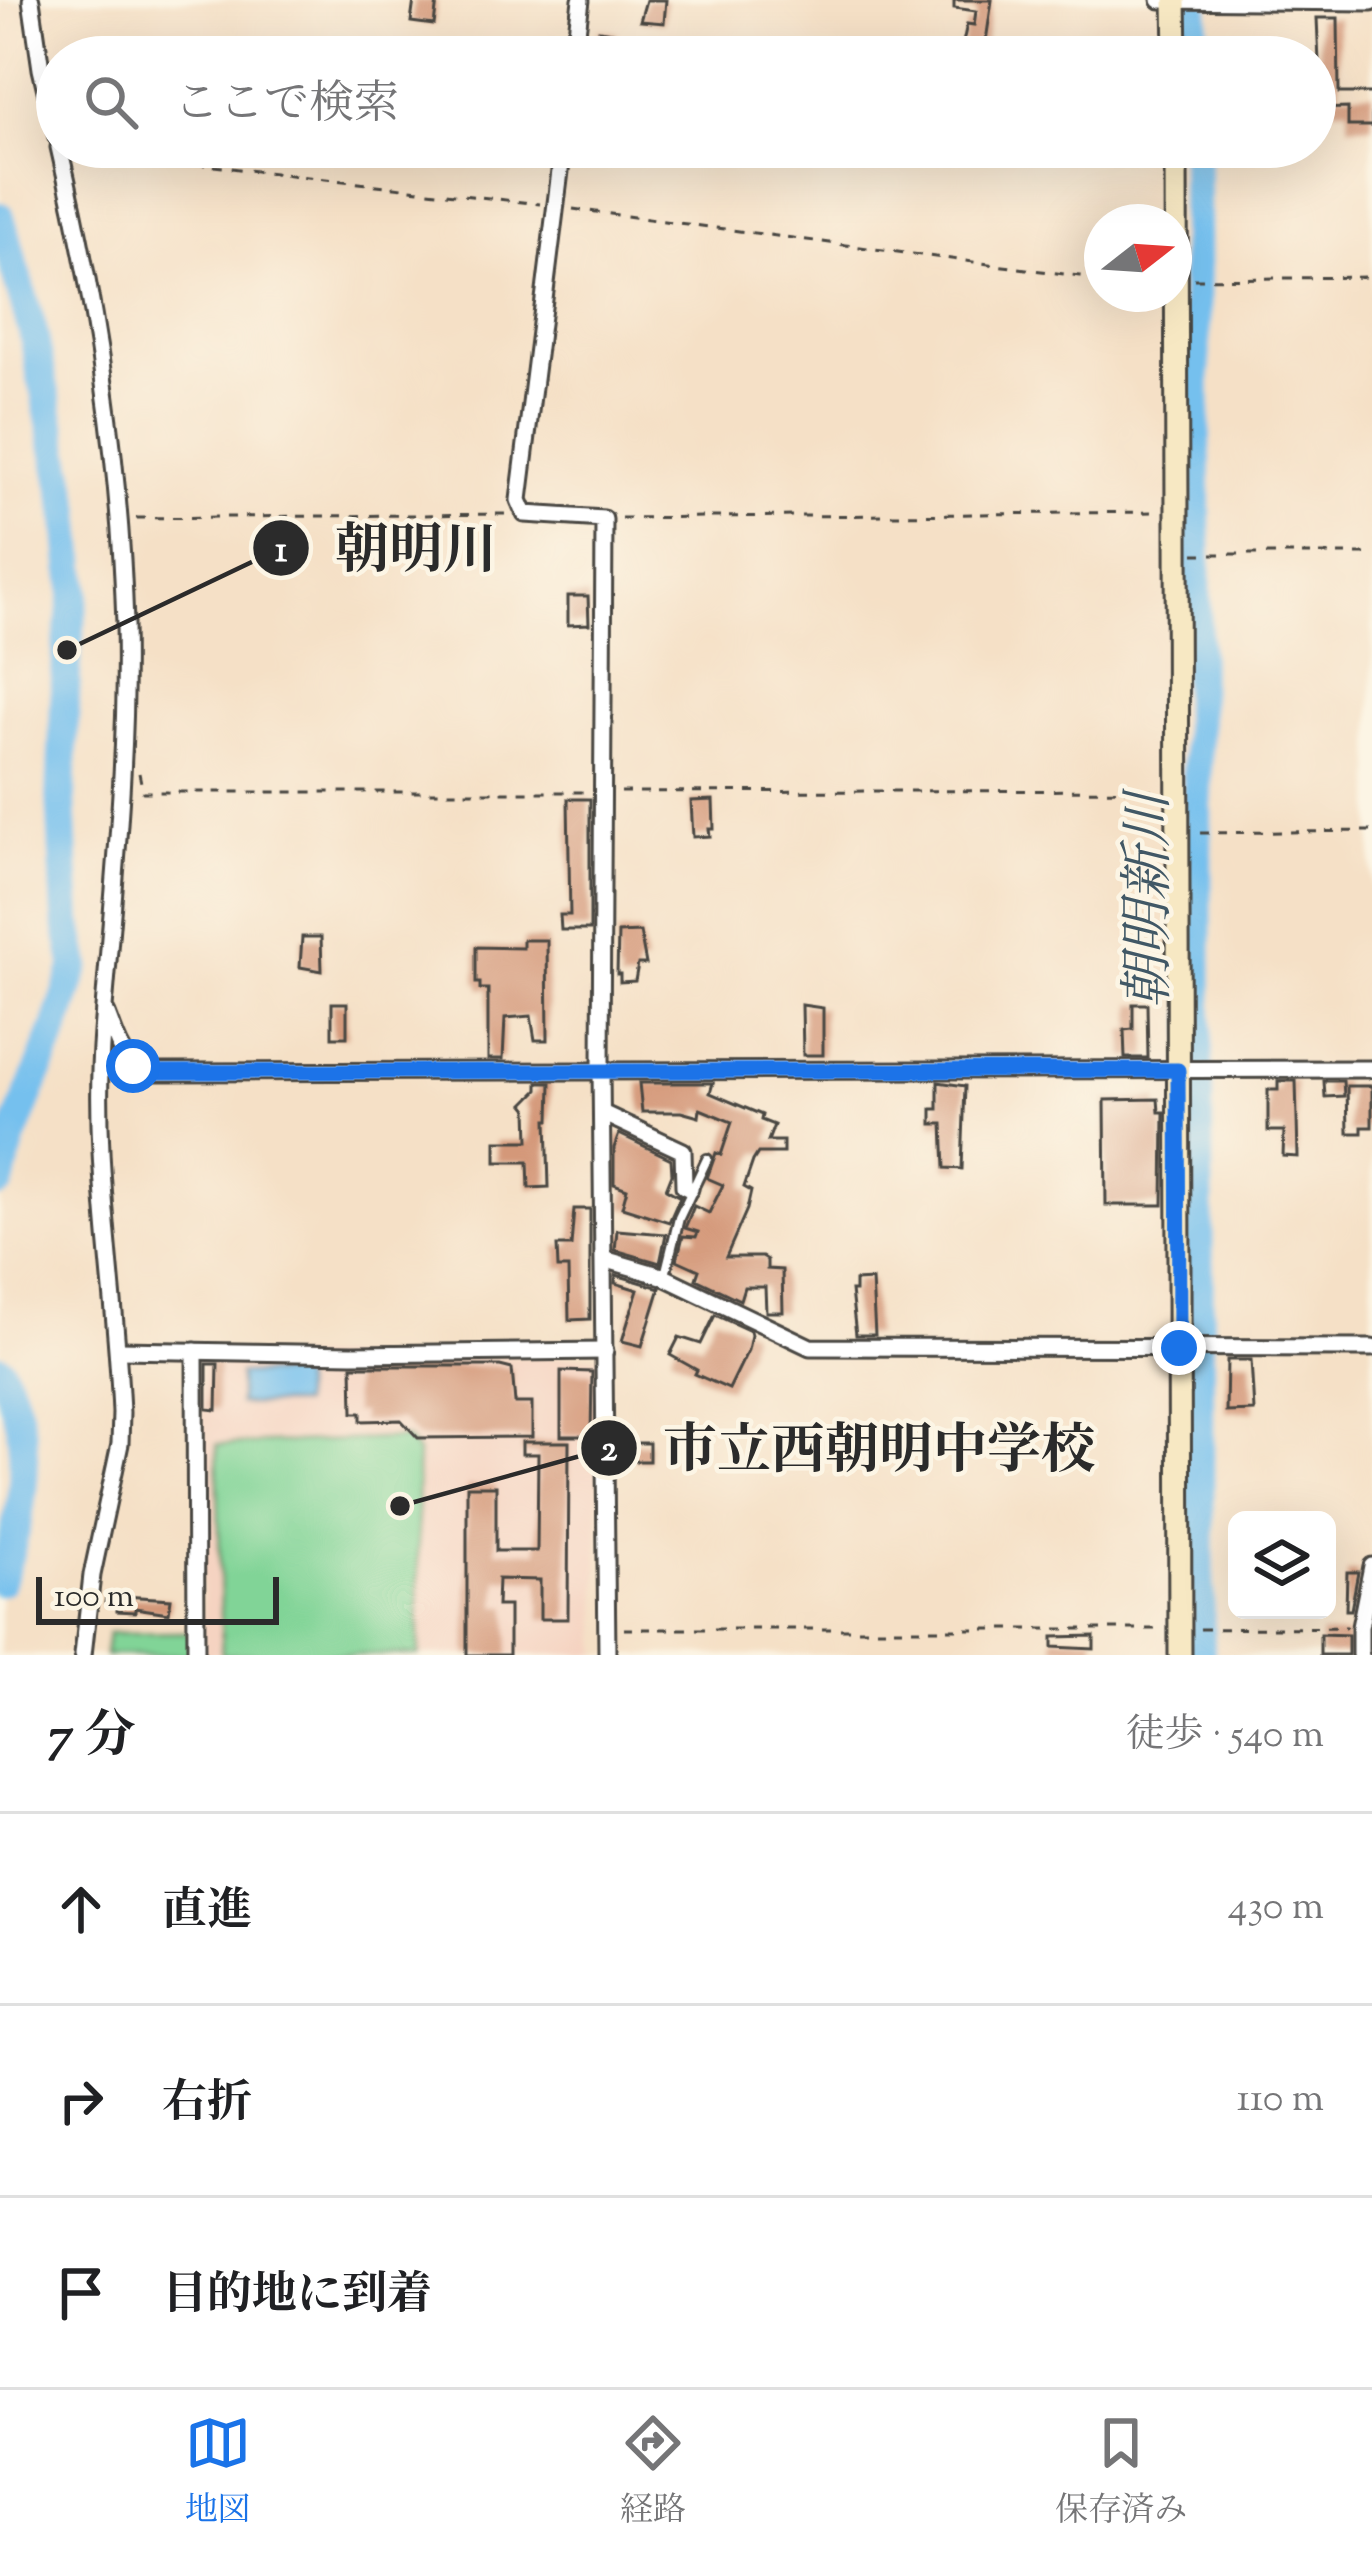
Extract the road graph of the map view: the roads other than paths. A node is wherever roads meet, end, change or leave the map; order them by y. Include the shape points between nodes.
1 (31, 0) edge
2 (581, 0) edge
3 (1180, 1) edge
4 (1372, 2) edge
5 (36, 36) edge
6 (577, 36) edge
7 (1178, 36) edge
8 (63, 168) edge
9 (560, 168) edge
10 (1176, 168) edge
11 (106, 1011) junction
12 (602, 1069) junction
13 (1372, 1069) edge
14 (1191, 1070) junction
15 (602, 1113) junction
16 (707, 1159) dead end
17 (690, 1189) junction
18 (604, 1259) junction
19 (664, 1276) junction
20 (1185, 1348) junction
21 (1372, 1348) edge
22 (119, 1350) junction
23 (605, 1351) junction
24 (195, 1352) junction
25 (1372, 1566) edge
26 (83, 1655) edge
27 (196, 1655) edge
28 (607, 1655) edge
29 (1180, 1655) edge
30 (1360, 1655) edge

1 - 5 street
2 - 6 street
3 - 4 street
3 - 7 street
8 - 11 street via 95,316 123,576
9 - 12 street via 519,500 525,514 604,518
10 - 14 street
11 - 12 street via 124,1056 156,1072
11 - 22 street via 103,1194
12 - 14 street
12 - 15 street
13 - 14 street
14 - 20 street
15 - 17 street via 683,1151 683,1186
15 - 18 street
16 - 17 lane
17 - 19 lane
18 - 19 street
18 - 23 street
19 - 20 street via 810,1347
20 - 21 street
20 - 29 street via 1187,1629
22 - 24 street
22 - 26 street via 120,1444
23 - 24 street
23 - 28 street
24 - 27 street
25 - 30 street

